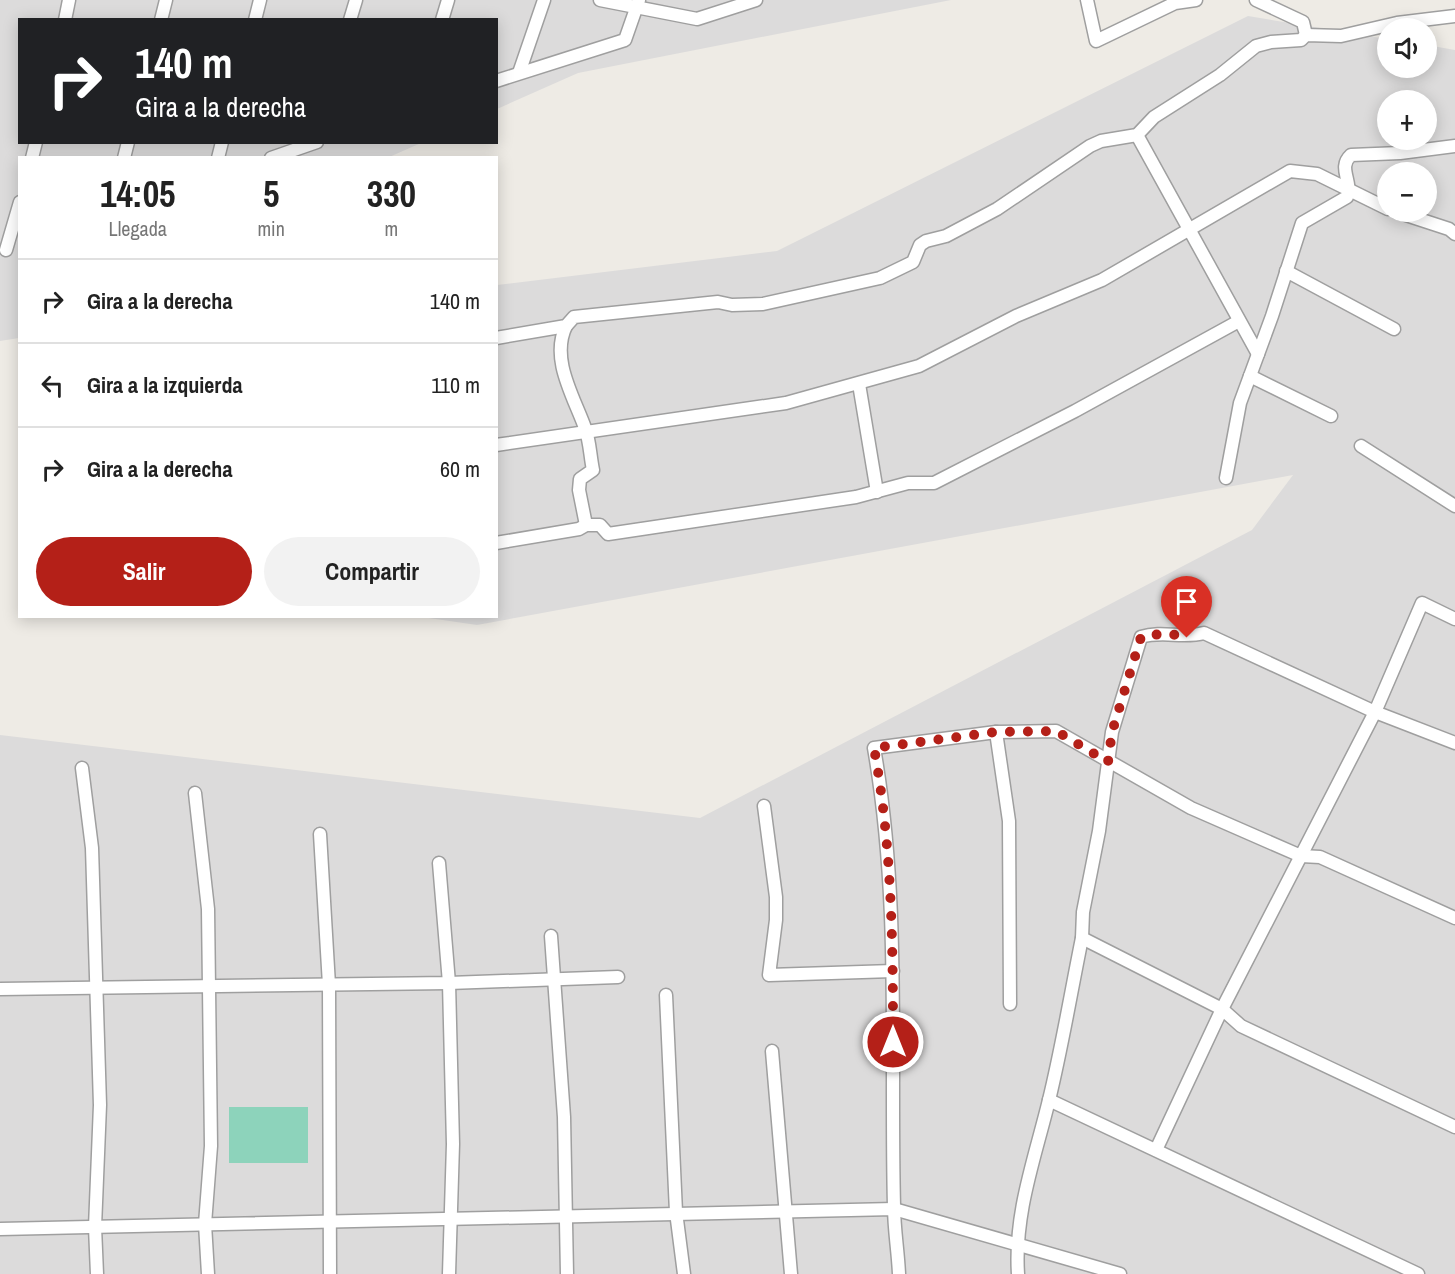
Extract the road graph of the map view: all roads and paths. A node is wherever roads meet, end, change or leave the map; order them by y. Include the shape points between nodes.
1 (69, 0) edge
2 (166, 0) edge
3 (260, 0) edge
4 (356, 0) edge
5 (448, 0) edge
6 (544, 0) edge
7 (600, 0) edge
8 (756, 0) edge
9 (1087, 0) edge
10 (1196, 0) edge
11 (1256, 0) edge
12 (1173, 1) edge
13 (637, 4) edge
14 (734, 4) edge
15 (1455, 15) edge
16 (65, 18) edge
17 (162, 18) edge
18 (256, 18) edge
19 (351, 18) edge
20 (443, 18) edge
21 (1306, 35) junction
22 (519, 73) junction
23 (498, 80) edge
24 (1137, 135) junction
25 (313, 144) edge
26 (1455, 146) edge
27 (277, 156) edge
28 (1350, 190) junction
29 (1377, 204) edge
30 (18, 208) edge
31 (1428, 222) edge
32 (1189, 232) junction
33 (1455, 234) edge
34 (18, 246) edge
35 (3, 251) edge
36 (1286, 271) junction
37 (1239, 321) junction
38 (566, 326) junction
39 (1394, 329) dead end
40 (498, 338) edge
41 (1258, 354) junction
42 (1250, 376) junction
43 (859, 384) junction
44 (1331, 416) dead end
45 (586, 430) junction
46 (498, 445) edge
47 (1361, 446) dead end
48 (1226, 478) dead end
49 (877, 492) junction
50 (1455, 506) edge
51 (586, 525) junction
52 (498, 543) edge
53 (1455, 619) edge
54 (1375, 711) junction
55 (996, 732) junction
56 (1455, 743) edge
57 (1108, 762) junction
58 (82, 768) dead end
59 (195, 793) dead end
60 (764, 806) dead end
61 (320, 834) dead end
62 (1301, 856) junction
63 (439, 862) dead end
64 (1455, 918) edge
65 (551, 936) dead end
66 (1082, 938) junction
67 (893, 971) junction
68 (618, 977) dead end
69 (553, 980) junction
70 (448, 983) junction
71 (209, 985) junction
72 (329, 985) junction
73 (96, 988) junction
74 (0, 989) edge
75 (666, 995) dead end
76 (1010, 1004) dead end
77 (1222, 1009) junction
78 (772, 1051) dead end
79 (1049, 1100) junction
80 (1455, 1127) edge
81 (1156, 1150) junction
82 (894, 1209) junction
83 (787, 1211) junction
84 (676, 1212) junction
85 (568, 1215) junction
86 (449, 1217) junction
87 (329, 1222) junction
88 (205, 1224) junction
89 (95, 1227) junction
90 (0, 1229) edge
91 (1016, 1246) junction
92 (97, 1274) edge
93 (208, 1274) edge
94 (330, 1274) edge
95 (449, 1274) edge
96 (567, 1274) edge
97 (684, 1274) edge
98 (791, 1274) edge
99 (899, 1274) edge
100 (1018, 1274) edge
101 (1120, 1274) edge
102 (1418, 1274) edge

1 - 16 street
2 - 17 street
3 - 18 street
4 - 19 street
5 - 20 street
6 - 22 street
7 - 13 street
8 - 14 street
9 - 12 street via 1096,41
10 - 12 street
11 - 21 street via 1303,22
13 - 14 street via 697,19
13 - 22 street via 626,40
15 - 21 street via 1341,36
21 - 24 street via 1301,40 1256,46 1221,75 1154,117
22 - 23 street
24 - 32 street
24 - 38 street via 1090,146 997,209 946,236 926,241 913,262 880,278 763,304 718,302 574,317
25 - 27 street
26 - 28 street via 1351,155 1344,169
28 - 29 street
28 - 32 street via 1317,174 1290,171
28 - 36 street via 1347,196 1302,223
30 - 35 street
31 - 33 street
32 - 37 street
32 - 43 street via 1102,280 1016,316 919,366
34 - 35 street
36 - 39 street
36 - 41 street
37 - 41 street
37 - 49 street via 959,473 934,483 908,483
38 - 40 street
38 - 45 street via 560,338 565,380
41 - 42 street
42 - 44 street
42 - 48 street via 1240,403
43 - 45 street via 786,403
43 - 49 street
45 - 46 street
45 - 51 street via 592,470 580,479 579,490
47 - 50 street
49 - 51 street via 608,534 600,525
51 - 52 street
53 - 54 street via 1422,603
54 - 56 street
54 - 57 street via 1204,633 1187,638 1153,633 1141,637 1112,732
54 - 62 street
55 - 57 street via 1056,731
55 - 67 street via 874,748 885,807 891,877
55 - 76 street via 1009,821
57 - 62 street via 1191,808
57 - 66 street
58 - 73 street via 92,848
59 - 71 street via 208,909
60 - 67 street via 776,897 769,975
61 - 72 street
62 - 64 street via 1320,857
62 - 77 street
63 - 70 street
65 - 69 street
66 - 77 street
66 - 79 street
67 - 82 street
68 - 69 street
69 - 70 street
69 - 85 street
70 - 72 street
70 - 86 street via 453,1144
71 - 72 street
71 - 73 street
71 - 88 street via 212,1146
72 - 87 street
73 - 74 street
73 - 89 street via 100,1105
75 - 84 street
77 - 80 street via 1241,1026
77 - 81 street
78 - 83 street
79 - 81 street
79 - 91 street via 1025,1185
81 - 102 street
82 - 83 street
82 - 91 street
82 - 99 street
83 - 84 street
83 - 98 street
84 - 85 street
84 - 97 street
85 - 86 street
85 - 96 street
86 - 87 street
86 - 95 street
87 - 88 street
87 - 94 street
88 - 89 street
88 - 93 street
89 - 90 street
89 - 92 street
91 - 100 street
91 - 101 street

